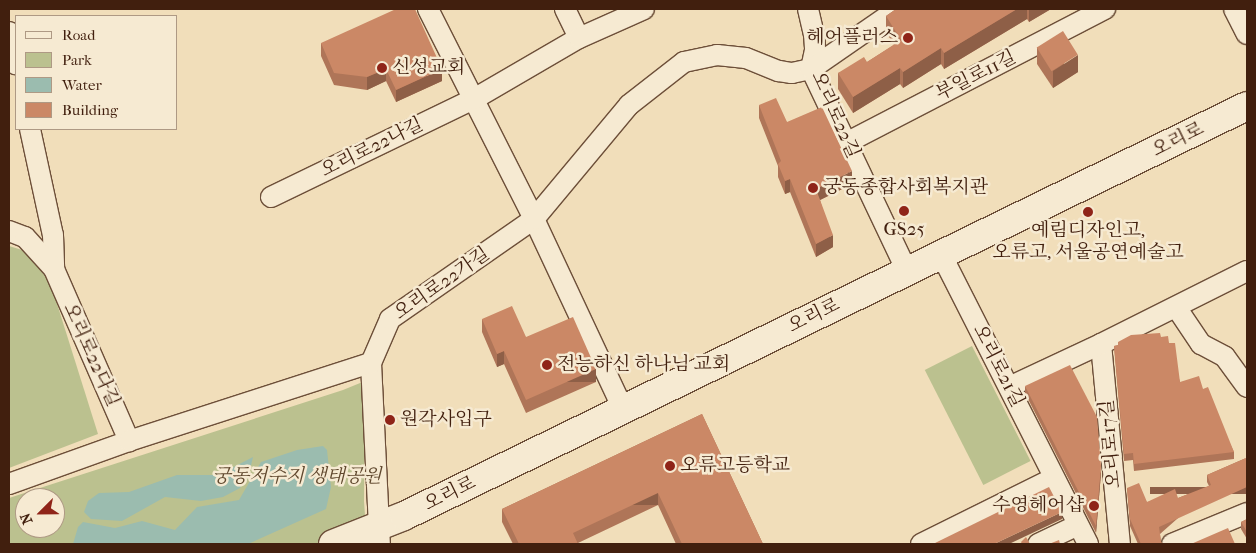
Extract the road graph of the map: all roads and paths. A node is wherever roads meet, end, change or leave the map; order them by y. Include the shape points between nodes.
1 (428, 9) edge
2 (566, 9) edge
3 (644, 9) edge
4 (808, 9) edge
5 (1105, 9) edge
6 (1234, 9) edge
7 (893, 10) edge
8 (9, 32) edge
9 (1247, 34) edge
10 (579, 38) junction
11 (15, 59) edge
12 (811, 69) junction
13 (474, 99) junction
14 (1247, 106) edge
15 (30, 130) edge
16 (846, 142) junction
17 (271, 196) dead end
18 (534, 219) junction
19 (9, 231) edge
20 (941, 254) junction
21 (54, 269) junction
22 (907, 271) junction
23 (1247, 271) edge
24 (1176, 307) junction
25 (1101, 344) junction
26 (371, 363) junction
27 (1009, 387) junction
28 (1247, 387) edge
29 (623, 409) junction
30 (129, 441) junction
31 (1054, 478) junction
32 (9, 484) edge
33 (1247, 513) edge
34 (1078, 525) junction
35 (380, 535) edge
36 (333, 544) edge
37 (921, 544) edge
38 (1038, 544) edge
39 (1088, 544) edge
40 (1120, 544) edge
41 (1172, 544) edge

1 - 13 street
2 - 10 street
3 - 10 street, 오리로22나길
4 - 12 street, 오리로22길 via 814,34
5 - 16 street, 부일로11길
6 - 9 street
7 - 12 street
8 - 11 street
10 - 13 street, 오리로22나길
12 - 16 street, 오리로22길
12 - 18 street, 오리로22가길 via 792,73 746,58 717,55 684,62 629,105
13 - 17 street, 오리로22나길
13 - 18 street
14 - 20 main road, 오리로
15 - 21 street, 오리로22다길 via 53,235
16 - 22 street, 오리로22길
18 - 26 street, 오리로22가길 via 390,319
18 - 29 street
19 - 21 street, 오리로22다길 via 25,236
20 - 22 main road, 오리로
20 - 27 street, 오리로21길
21 - 30 street, 오리로22다길
22 - 29 main road, 오리로
23 - 24 street
24 - 25 street
24 - 28 street via 1201,344 1225,357
25 - 27 street
25 - 40 street, 오리로17길
26 - 30 street
26 - 35 street
27 - 31 street, 오리로21길
29 - 35 main road, 오리로
30 - 32 street
31 - 34 street, 오리로21길
31 - 37 street
33 - 41 street
34 - 38 street
34 - 39 street, 오리로21길
35 - 36 main road, 오리로

